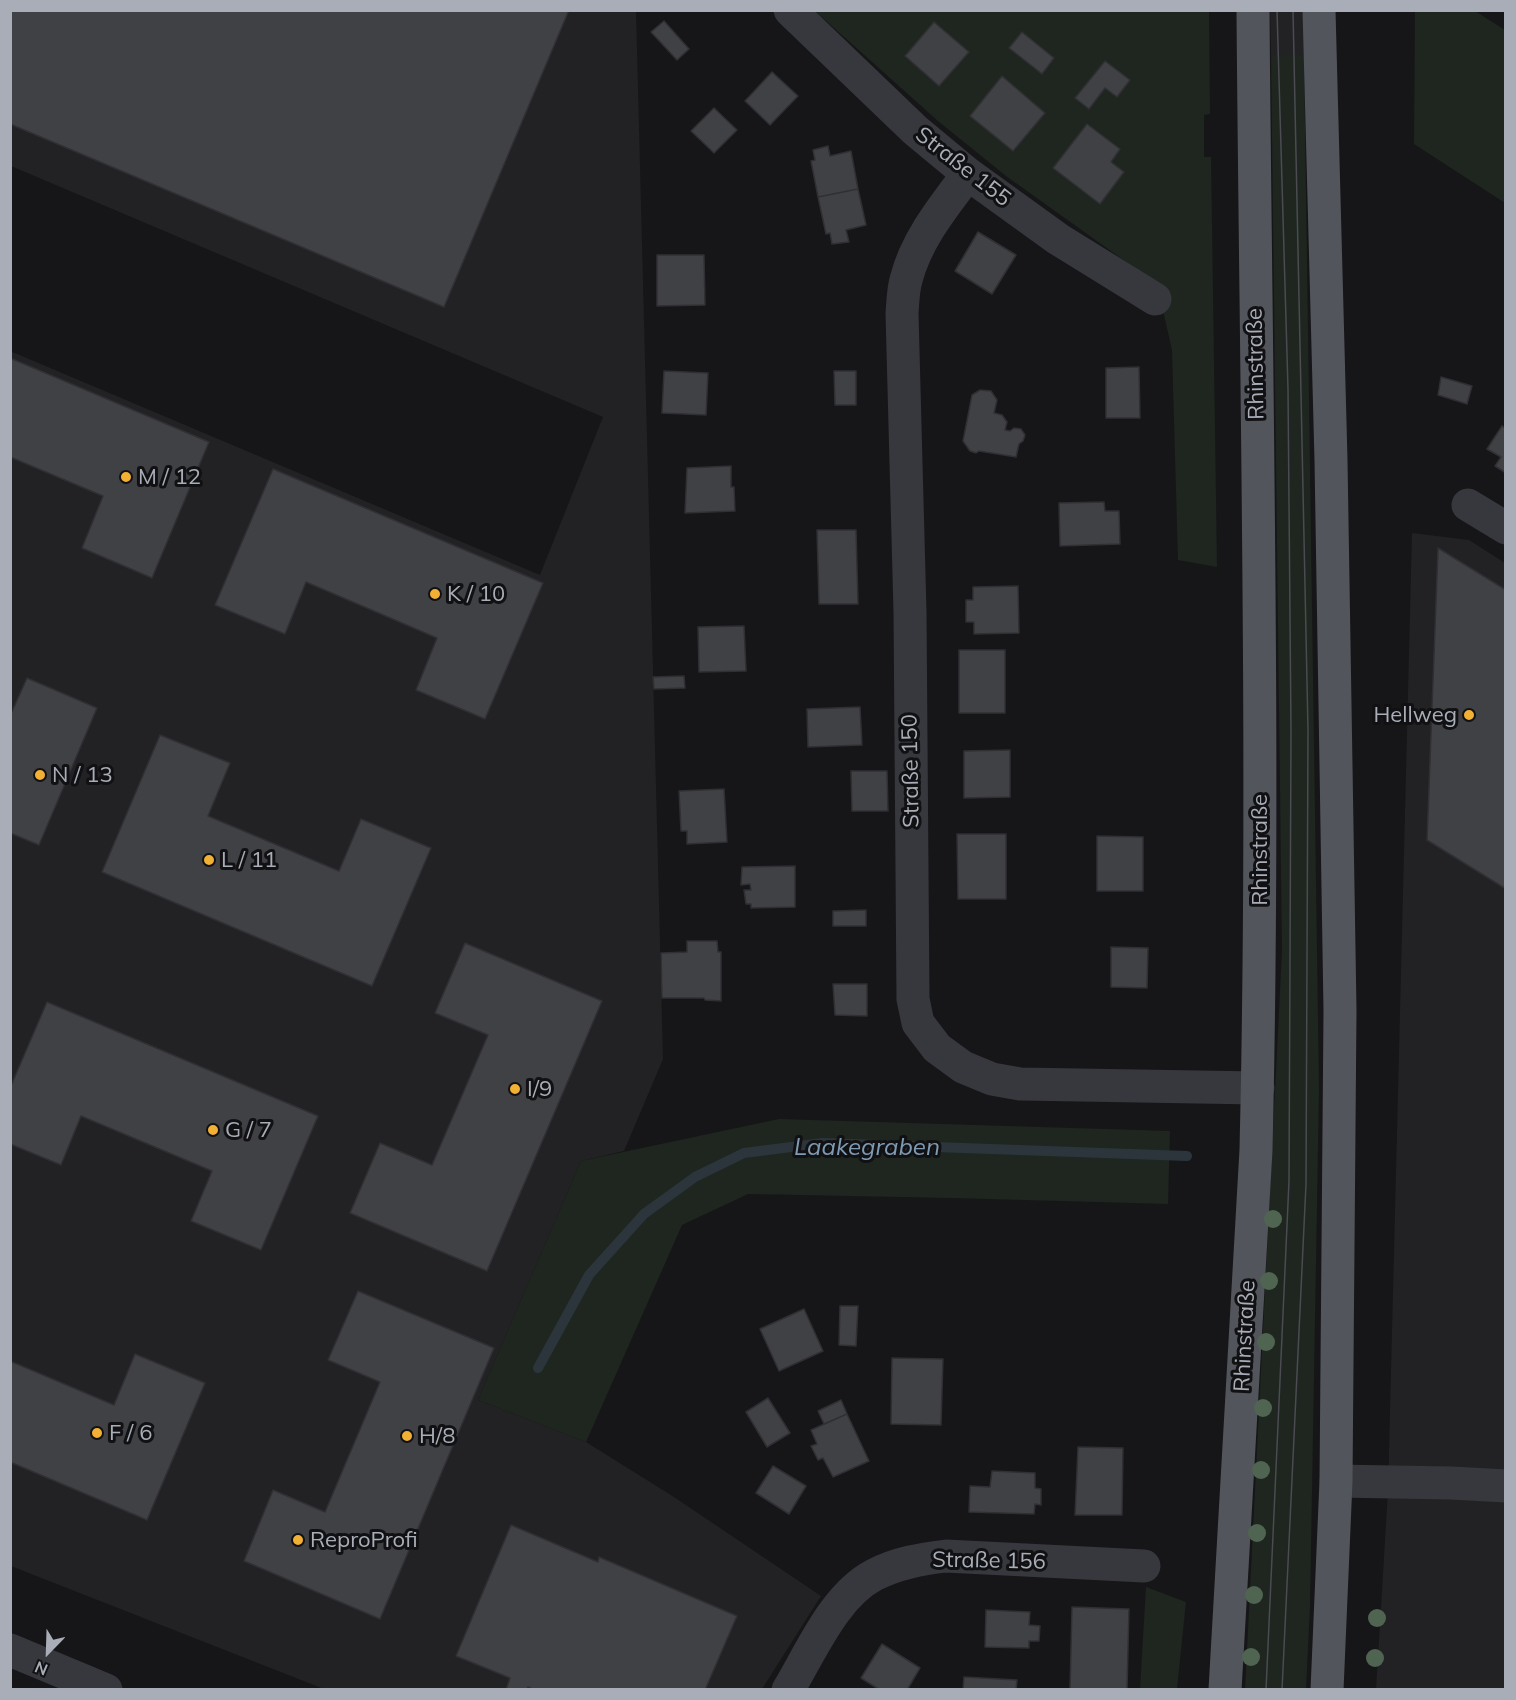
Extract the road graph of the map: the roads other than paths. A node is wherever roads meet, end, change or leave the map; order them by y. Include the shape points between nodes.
1 (790, 10) edge
2 (1253, 10) edge
3 (1319, 10) edge
4 (968, 174) junction
5 (1155, 298) dead end
6 (1468, 505) dead end
7 (1506, 528) edge
8 (1258, 1088) junction
9 (1336, 1481) junction
10 (1506, 1486) edge
11 (1144, 1566) dead end
12 (10, 1650) edge
13 (106, 1689) edge
14 (788, 1689) edge
15 (1225, 1689) edge
16 (1327, 1689) edge

1 - 4 street, Straße 155 via 915,130
2 - 8 main road, Rhinstraße via 1261,731
3 - 9 main road via 1340,1010
4 - 5 street, Straße 155 via 1058,239
4 - 8 street, Straße 150 via 933,220 915,253 905,281 902,313 913,999 918,1023 937,1048 963,1067 992,1079 1020,1083
6 - 7 street
8 - 15 main road, Rhinstraße
9 - 10 street
9 - 16 main road
11 - 14 street, Straße 156 via 946,1556 895,1566 873,1576 837,1606
12 - 13 street

